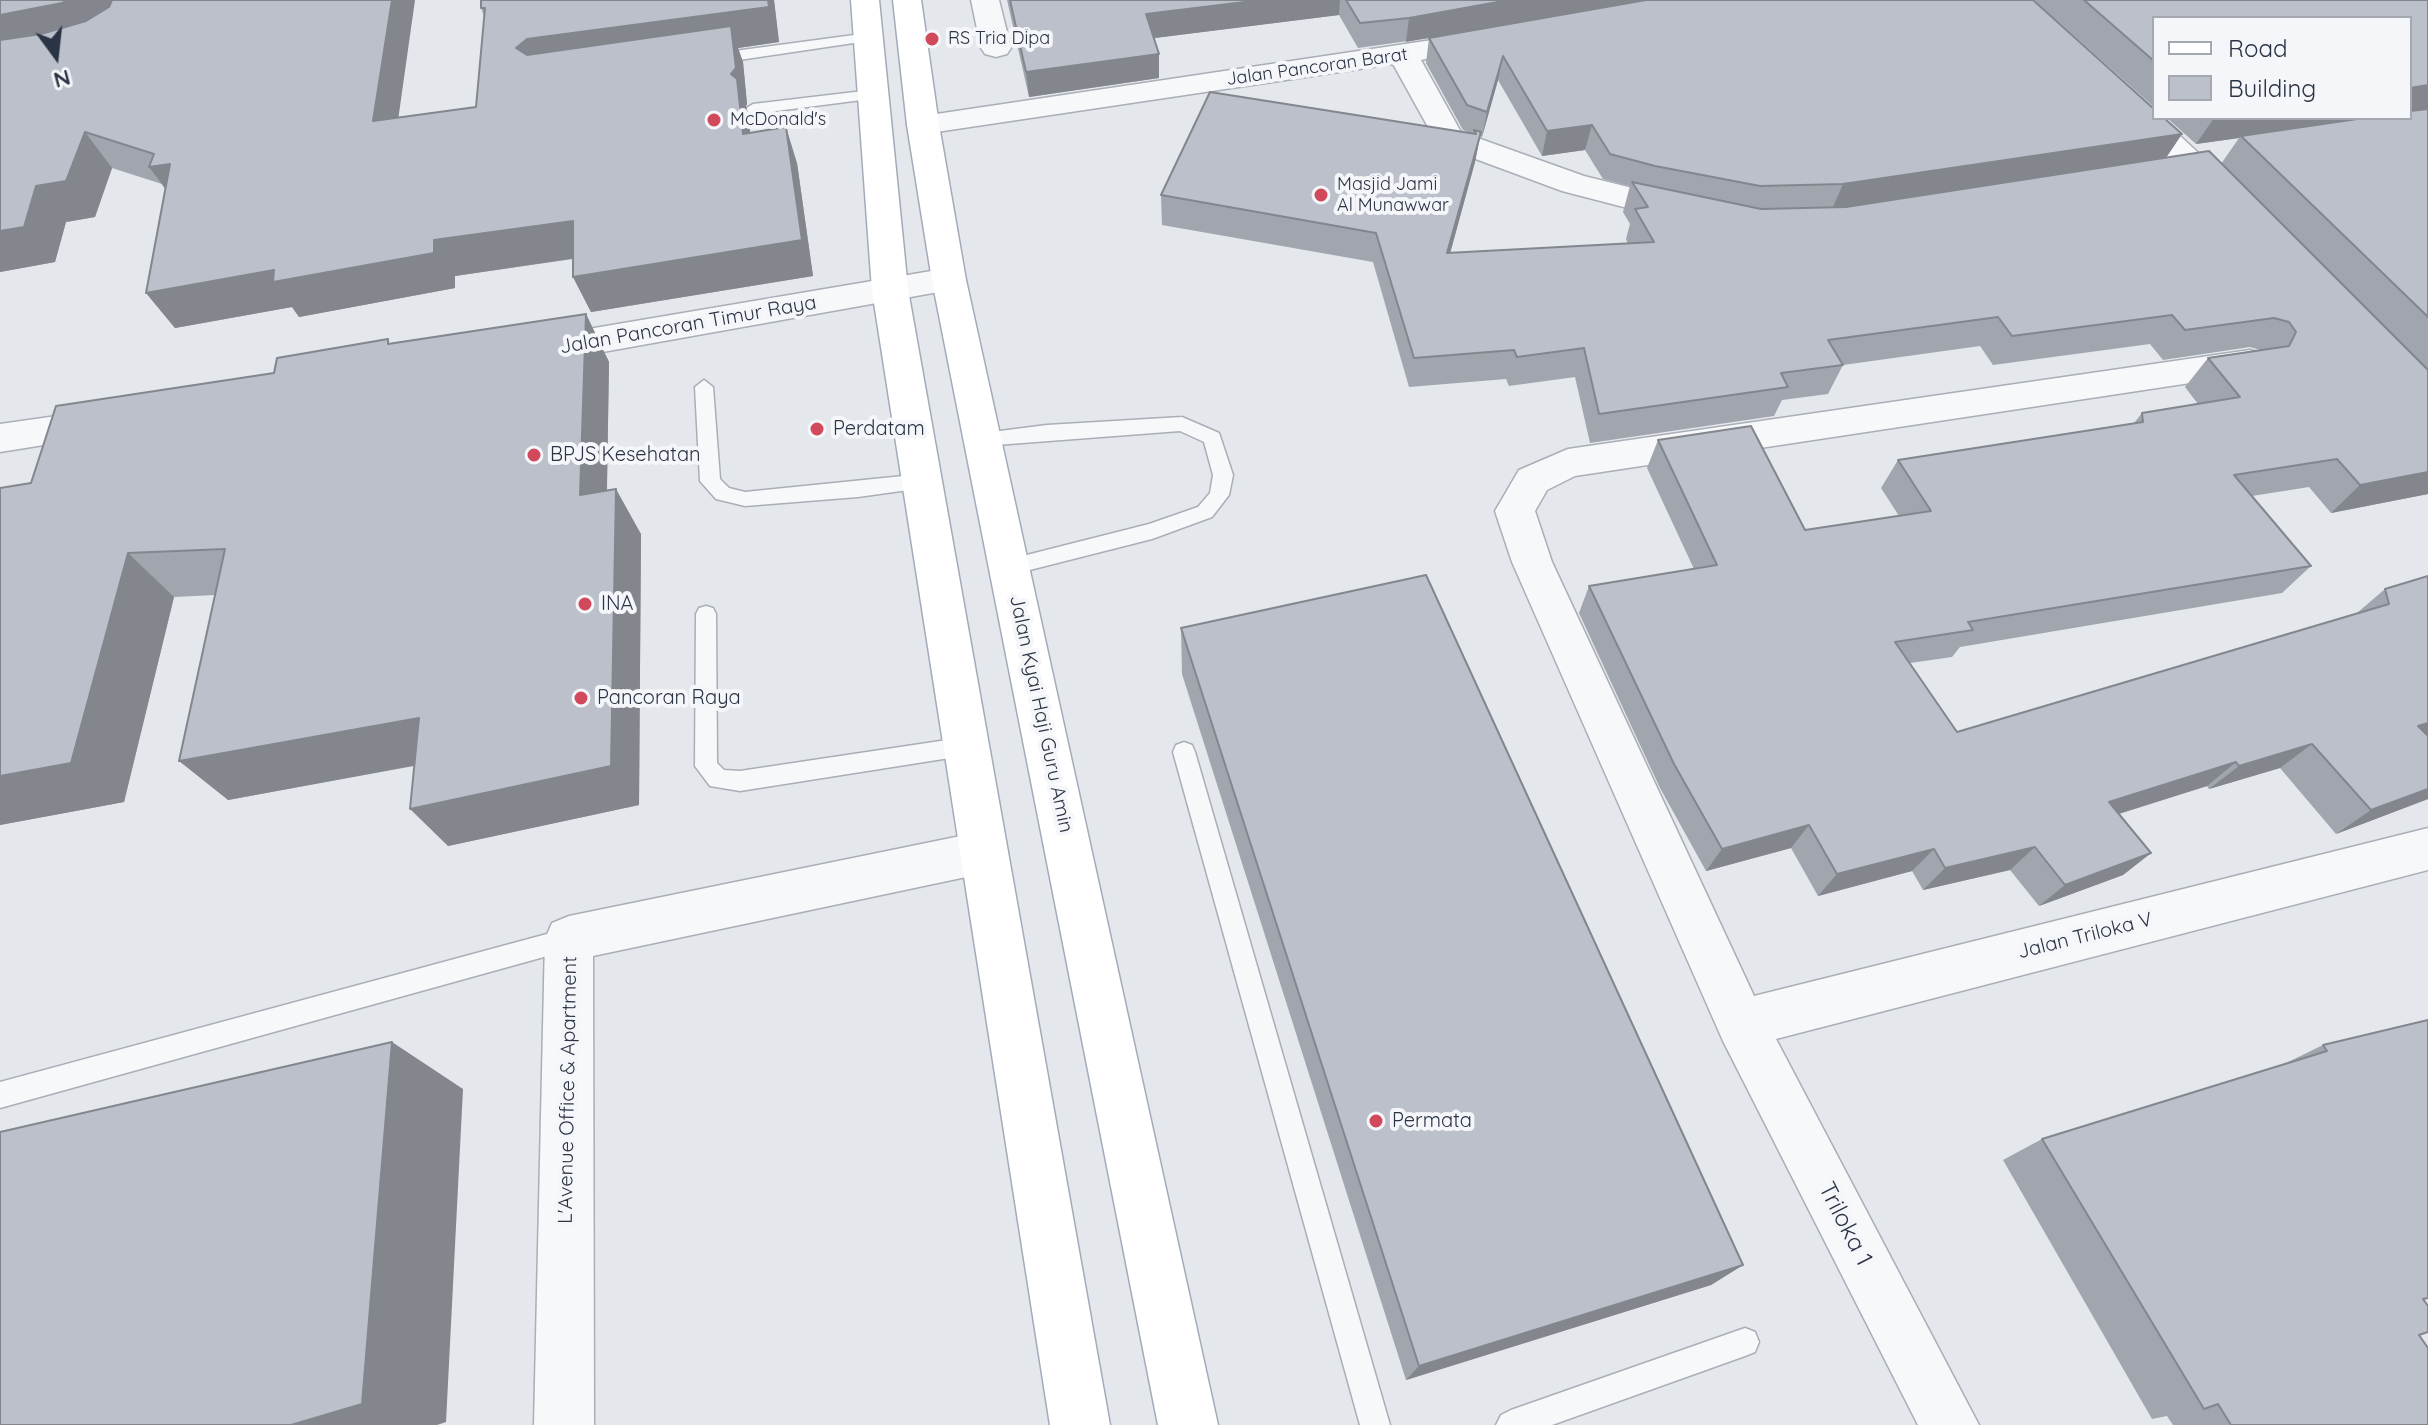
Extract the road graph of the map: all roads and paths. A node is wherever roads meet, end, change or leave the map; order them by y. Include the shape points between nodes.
1 (865, 0) edge
2 (907, 0) edge
3 (985, 0) edge
4 (869, 37) junction
5 (1459, 44) edge
6 (996, 48) dead end
7 (1403, 55) junction
8 (697, 62) edge
9 (2106, 84) edge
10 (872, 95) junction
11 (753, 109) dead end
12 (948, 122) junction
13 (1721, 220) edge
14 (2253, 224) edge
15 (949, 280) junction
16 (890, 290) junction
17 (506, 356) edge
18 (2250, 363) edge
19 (704, 387) dead end
20 (142, 417) edge
21 (0, 438) edge
22 (994, 438) junction
23 (923, 481) junction
24 (1023, 563) junction
25 (706, 614) dead end
26 (967, 747) junction
27 (1184, 752) dead end
28 (985, 852) junction
29 (2425, 854) edge
30 (569, 939) junction
31 (1741, 1024) junction
32 (0, 1095) edge
33 (1745, 1342) dead end
34 (564, 1425) edge
35 (1080, 1425) edge
36 (1188, 1425) edge
37 (1375, 1425) edge
38 (1511, 1425) edge
39 (1949, 1425) edge

1 - 4 main road
2 - 12 main road, Jalan Kyai Haji Guru Amin
3 - 6 street
4 - 8 lane
4 - 10 main road
5 - 7 street, Jalan Pancoran Barat
7 - 12 street, Jalan Pancoran Barat
7 - 13 street via 1449,138 1574,184
9 - 14 street
10 - 11 lane
10 - 16 main road
12 - 15 main road, Jalan Kyai Haji Guru Amin
15 - 16 street, Jalan Pancoran Timur Raya
15 - 22 main road, Jalan Kyai Haji Guru Amin
16 - 17 street, Jalan Pancoran Timur Raya
16 - 23 main road
18 - 31 street, Triloka 1 via 1622,454 1568,463 1533,480 1515,511 1532,562
19 - 23 lane via 710,481 723,494 745,499
20 - 21 street
22 - 24 main road, Jalan Kyai Haji Guru Amin
22 - 24 lane via 1182,424 1212,438 1223,475 1219,495 1205,512
23 - 26 main road
24 - 36 main road, Jalan Kyai Haji Guru Amin
25 - 26 lane via 706,766 718,779 740,781
26 - 28 main road
27 - 37 lane
28 - 30 street, L'Avenue Office & Apartment
28 - 35 main road
29 - 31 street, Jalan Triloka V
30 - 32 lane
30 - 34 street, L'Avenue Office & Apartment
31 - 39 street, Triloka 1
33 - 38 lane

